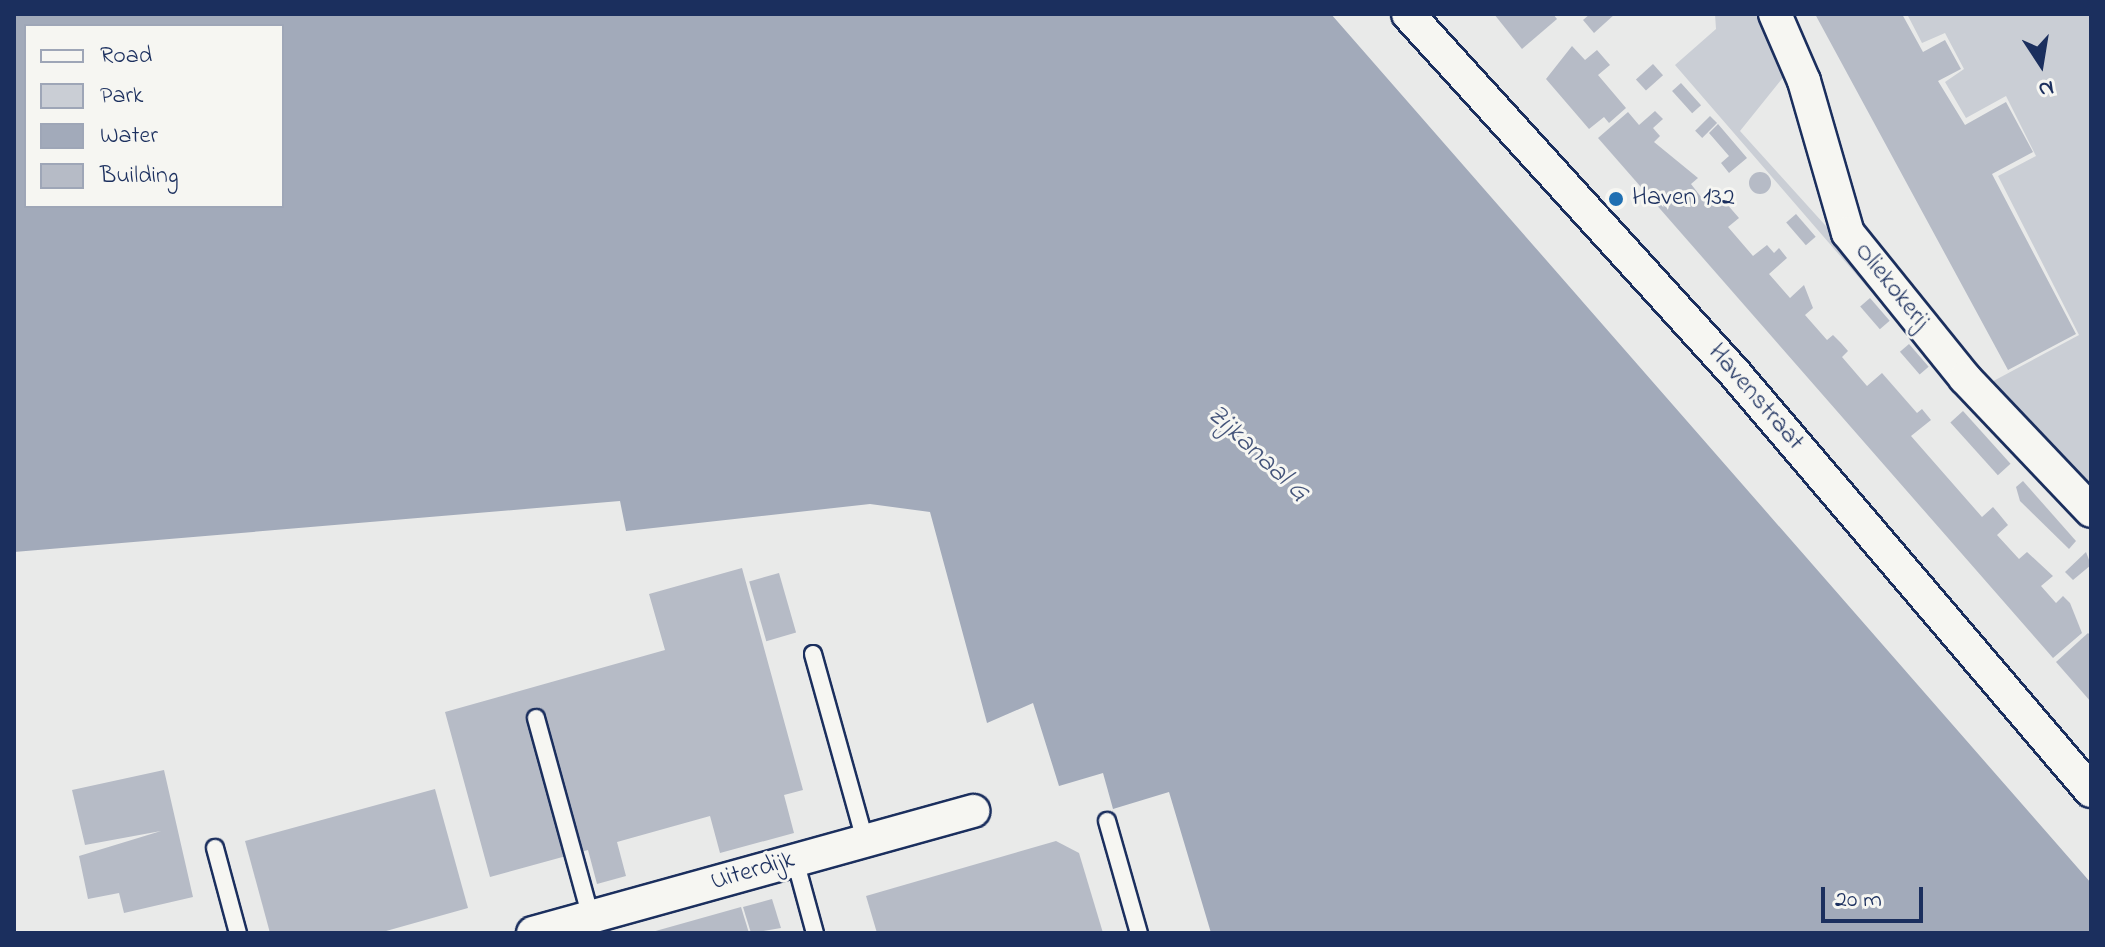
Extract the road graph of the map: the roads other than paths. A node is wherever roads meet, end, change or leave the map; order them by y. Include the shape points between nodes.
1 (1408, 14) edge
2 (1775, 14) edge
3 (2091, 511) edge
4 (813, 654) dead end
5 (536, 718) dead end
6 (2091, 791) edge
7 (973, 811) dead end
8 (1107, 821) dead end
9 (865, 840) junction
10 (215, 848) dead end
11 (795, 860) junction
12 (591, 917) junction
13 (539, 932) edge
14 (238, 933) edge
15 (815, 933) edge
16 (1139, 933) edge

1 - 6 street, Havenstraat via 1738,377
2 - 3 street, Oliekokerij via 1804,81 1848,233 1965,378
4 - 9 lane
5 - 12 lane
7 - 9 street, Uiterdijk
8 - 16 lane
9 - 11 street, Uiterdijk
10 - 14 lane
11 - 12 street, Uiterdijk
11 - 15 lane
12 - 13 street, Uiterdijk

